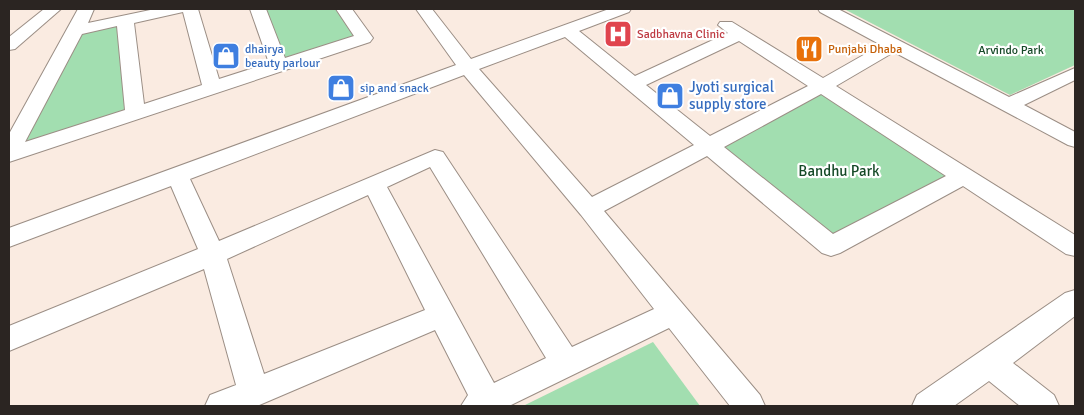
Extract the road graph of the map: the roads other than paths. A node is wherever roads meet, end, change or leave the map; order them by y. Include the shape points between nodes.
1 (53, 9) edge
2 (86, 9) edge
3 (177, 9) edge
4 (190, 9) edge
5 (258, 9) edge
6 (344, 9) edge
7 (623, 9) edge
8 (826, 9) edge
9 (431, 10) edge
10 (125, 20) junction
11 (76, 30) junction
12 (567, 30) junction
13 (9, 45) edge
14 (894, 45) junction
15 (279, 66) junction
16 (467, 67) junction
17 (1075, 73) edge
18 (633, 84) junction
19 (822, 86) junction
20 (212, 88) junction
21 (1008, 105) junction
22 (135, 113) junction
23 (1075, 140) edge
24 (708, 146) junction
25 (9, 154) edge
26 (177, 175) junction
27 (964, 176) junction
28 (374, 184) junction
29 (589, 209) junction
30 (9, 238) edge
31 (1075, 247) edge
32 (213, 254) junction
33 (1075, 301) edge
34 (673, 312) junction
35 (442, 315) junction
36 (9, 339) edge
37 (990, 363) junction
38 (566, 364) junction
39 (254, 393) junction
40 (482, 404) edge
41 (221, 406) edge
42 (749, 406) edge
43 (928, 406) edge
44 (1043, 406) edge

1 - 13 street
2 - 11 street
3 - 10 street
4 - 20 street
5 - 15 street
6 - 15 street via 364,38
7 - 12 street
8 - 14 street
9 - 16 street
10 - 11 street
10 - 22 street
11 - 25 street
12 - 16 street
12 - 18 street
14 - 19 street
14 - 21 street
15 - 20 street
16 - 26 street
16 - 29 street
17 - 21 street
18 - 19 street via 733,30
18 - 24 street
19 - 24 street
19 - 27 street
20 - 22 street
21 - 23 street
22 - 25 street
24 - 27 street via 831,246
24 - 29 street
26 - 30 street
26 - 32 street
27 - 31 street
28 - 32 street
28 - 35 street
28 - 38 street via 435,157
29 - 34 street
32 - 36 street
32 - 39 street
33 - 37 street
34 - 38 street
34 - 42 street
35 - 39 street
35 - 40 street
37 - 43 street
37 - 44 street
38 - 40 street
39 - 41 street

